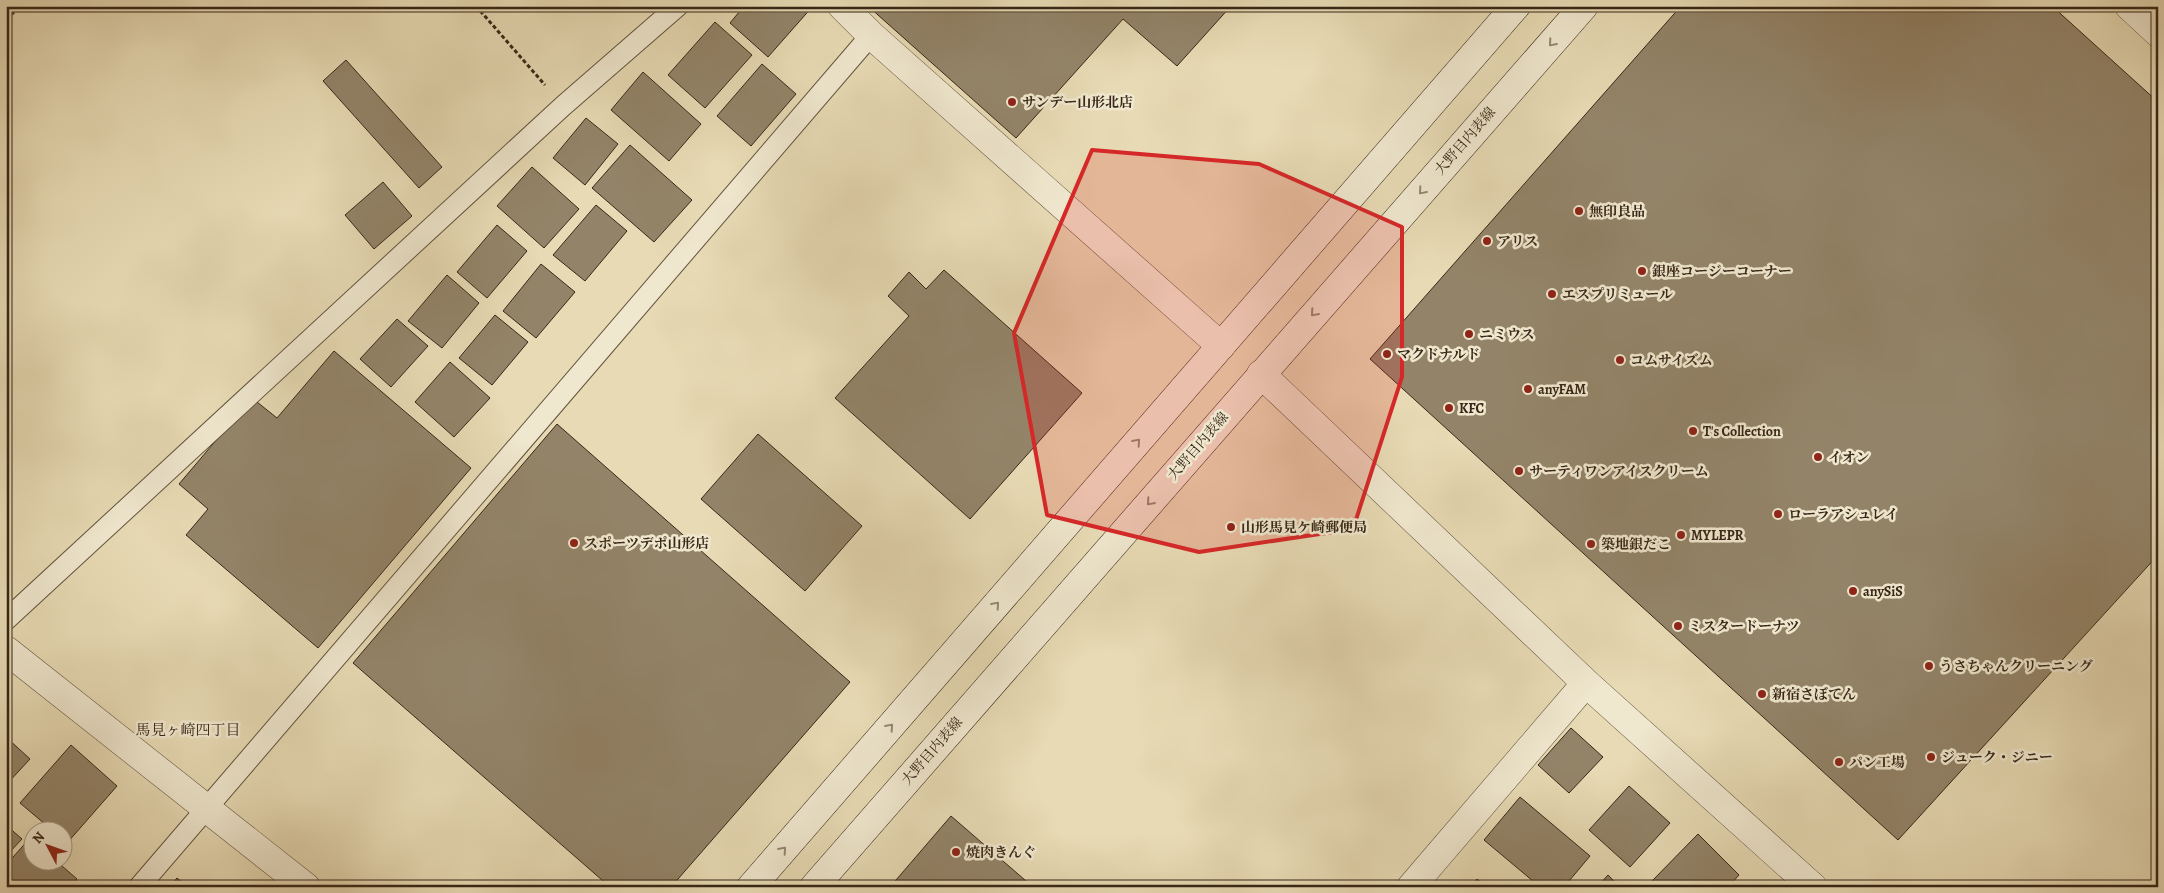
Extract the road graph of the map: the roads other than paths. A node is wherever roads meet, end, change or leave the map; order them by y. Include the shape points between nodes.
1 (678, 6) edge
2 (842, 6) edge
3 (1516, 6) edge
4 (1584, 6) edge
5 (2129, 6) edge
6 (2158, 33) edge
7 (871, 35) junction
8 (1221, 346) junction
9 (1261, 374) junction
10 (6, 620) edge
11 (6, 650) edge
12 (1586, 683) junction
13 (208, 808) junction
14 (1808, 885) edge
15 (139, 887) edge
16 (306, 887) edge
17 (751, 887) edge
18 (814, 887) edge
19 (1411, 887) edge

1 - 10 lane via 563,106
2 - 7 main road
3 - 8 main road
4 -> 9 main road, 大野目内表線
5 - 6 main road
7 - 8 main road
7 - 13 lane
17 -> 8 main road
9 - 12 main road
9 -> 18 main road, 大野目内表線
11 - 13 main road
12 - 14 main road
12 - 19 main road
13 - 15 lane
13 - 16 main road

